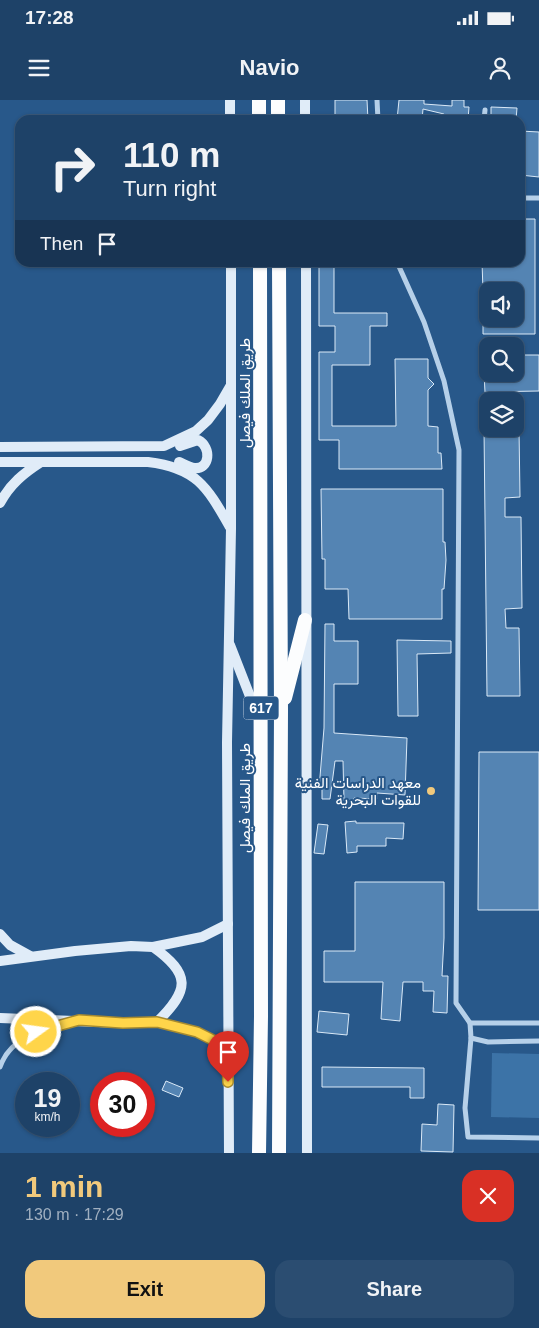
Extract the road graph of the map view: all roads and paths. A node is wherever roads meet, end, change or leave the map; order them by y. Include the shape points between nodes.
1 (230, 100) edge
2 (259, 100) edge
3 (278, 100) edge
4 (305, 100) edge
5 (377, 100) edge
6 (484, 110) dead end
7 (230, 115) edge
8 (259, 115) edge
9 (278, 115) edge
10 (305, 115) edge
11 (378, 115) edge
12 (484, 115) edge
13 (525, 198) edge
14 (539, 198) edge
15 (230, 267) edge
16 (260, 267) edge
17 (279, 267) edge
18 (306, 267) edge
19 (400, 267) edge
20 (231, 384) junction
21 (0, 447) edge
22 (148, 447) junction
23 (0, 462) edge
24 (42, 462) junction
25 (148, 462) junction
26 (0, 503) edge
27 (231, 529) junction
28 (305, 620) junction
29 (228, 639) junction
30 (281, 710) junction
31 (261, 725) junction
32 (228, 924) junction
33 (0, 934) edge
34 (152, 947) junction
35 (31, 956) junction
36 (0, 961) edge
37 (0, 1018) edge
38 (79, 1020) junction
39 (157, 1022) junction
40 (470, 1023) junction
41 (539, 1023) edge
42 (471, 1038) junction
43 (539, 1041) edge
44 (227, 1047) junction
45 (0, 1067) edge
46 (539, 1138) edge
47 (229, 1153) edge
48 (259, 1153) edge
49 (279, 1153) edge
50 (307, 1153) edge

1 - 7 main road
2 - 8 highway
3 - 9 highway
4 - 10 main road
5 - 11 street
6 - 12 street
13 - 14 street
15 - 20 main road
16 - 31 highway, طريق الملك فيصل / 617
17 - 30 highway, 617
18 - 28 main road
19 - 40 street via 424,322 444,381 459,450 456,1003
20 - 22 main road via 220,404 196,432 172,444
20 - 27 main road
21 - 22 main road
22 - 25 main road via 176,448 198,440 208,454 206,462 198,468 171,460
23 - 24 main road
24 - 25 main road
24 - 26 main road via 11,486
25 - 27 main road via 175,468 197,480 212,496
27 - 29 main road
28 - 30 highway
28 - 50 main road
29 - 31 main road
29 - 32 main road
30 - 49 highway, 617
31 - 48 highway, طريق الملك فيصل / 617
32 - 34 main road via 202,937
32 - 44 main road
33 - 35 main road via 10,945
34 - 35 main road via 131,946
34 - 39 main road via 167,957 182,979 179,998
35 - 36 main road
37 - 38 main road
38 - 39 main road
38 - 45 street via 26,1036 12,1047
39 - 44 main road via 197,1032
40 - 41 street
40 - 42 street
42 - 43 street via 488,1042
42 - 46 street via 464,1108 468,1137
44 - 47 main road

